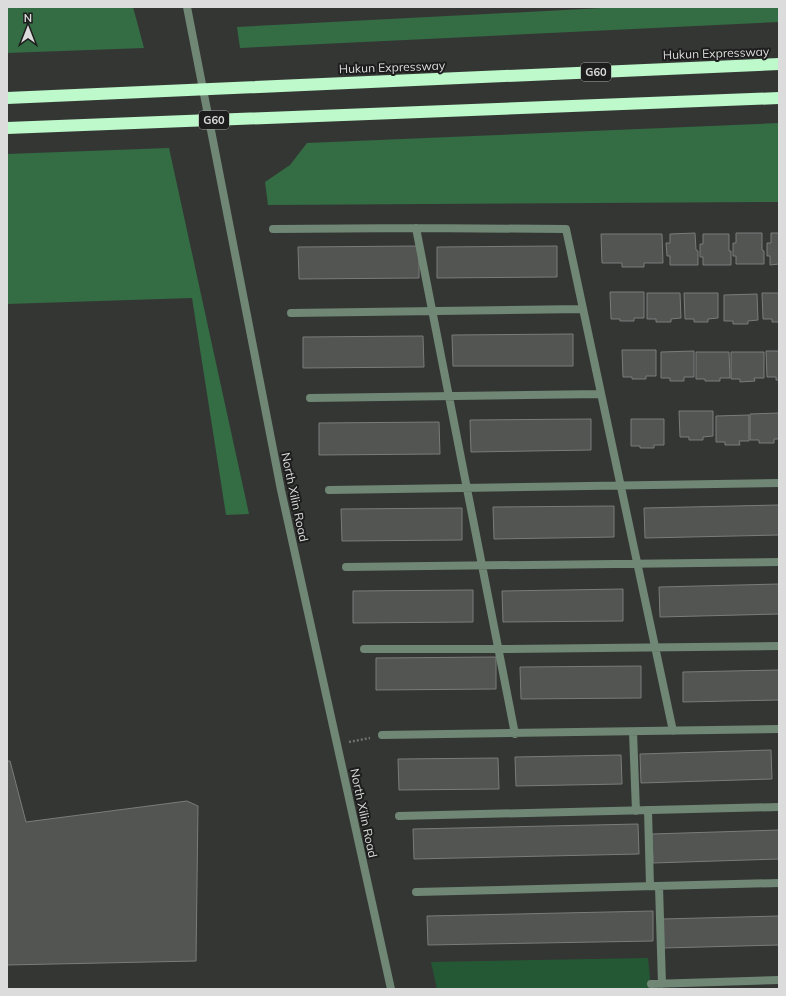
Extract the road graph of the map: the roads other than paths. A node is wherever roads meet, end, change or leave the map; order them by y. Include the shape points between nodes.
1 (187, 7) edge
2 (779, 64) edge
3 (7, 98) edge
4 (779, 98) edge
5 (7, 128) edge
6 (416, 228) junction
7 (273, 229) dead end
8 (583, 308) junction
9 (432, 310) junction
10 (291, 313) dead end
11 (601, 394) junction
12 (449, 396) junction
13 (310, 398) dead end
14 (779, 483) edge
15 (621, 486) junction
16 (467, 489) junction
17 (330, 490) dead end
18 (779, 562) edge
19 (638, 564) junction
20 (482, 565) junction
21 (346, 567) dead end
22 (779, 646) edge
23 (655, 647) junction
24 (364, 649) dead end
25 (499, 649) junction
26 (779, 730) edge
27 (673, 731) junction
28 (633, 732) junction
29 (515, 734) junction
30 (382, 735) road end
31 (779, 807) edge
32 (636, 810) junction
33 (648, 810) junction
34 (399, 816) dead end
35 (779, 883) edge
36 (650, 886) junction
37 (659, 886) junction
38 (416, 892) dead end
39 (779, 980) edge
40 (651, 984) dead end
41 (662, 984) junction
42 (391, 989) edge

1 - 42 street, North Xilin Road via 281,490
2 - 3 highway, Hukun Expressway / G60
4 - 5 highway, G60
6 - 7 street
6 - 8 street via 566,229
6 - 9 street
8 - 9 street
8 - 11 street
9 - 10 street
9 - 12 street
11 - 12 street
11 - 15 street
12 - 13 street
12 - 16 street
14 - 15 street
15 - 16 street
15 - 19 street
16 - 17 street
16 - 20 street
18 - 19 street
19 - 20 street
19 - 23 street
20 - 21 street
20 - 25 street
22 - 23 street
23 - 25 street
23 - 27 street
24 - 25 street
25 - 29 street
26 - 27 street
27 - 28 street
28 - 29 street
28 - 32 street
29 - 30 street
31 - 33 street
32 - 33 street
32 - 34 street
33 - 36 street
35 - 37 street
36 - 37 street
36 - 38 street
37 - 41 street
39 - 41 street
40 - 41 street

